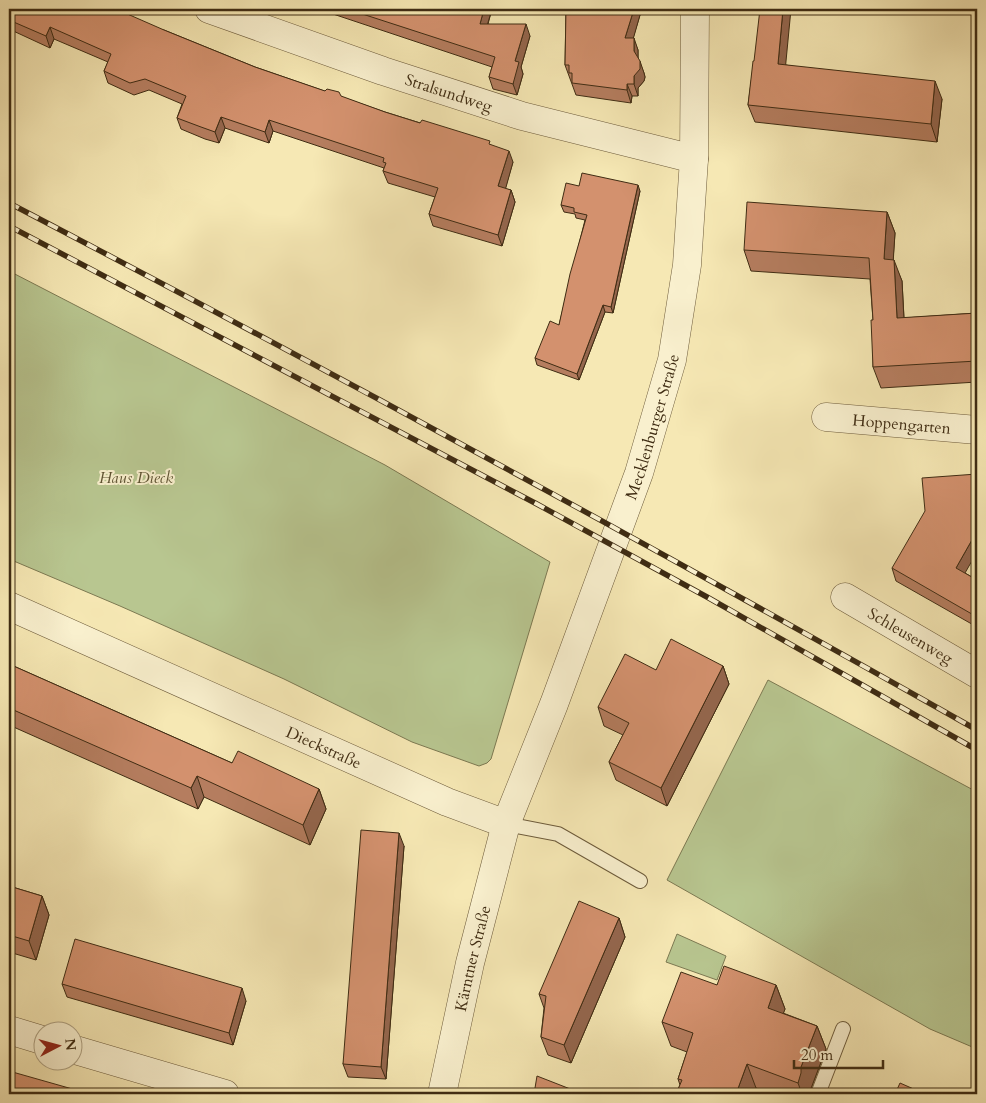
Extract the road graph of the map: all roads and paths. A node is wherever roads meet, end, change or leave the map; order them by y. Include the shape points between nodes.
1 (210, 9) edge
2 (695, 9) edge
3 (694, 159) junction
4 (826, 417) dead end
5 (977, 430) edge
6 (844, 596) dead end
7 (9, 606) edge
8 (977, 674) edge
9 (506, 824) junction
10 (640, 881) dead end
11 (843, 1028) dead end
12 (9, 1030) edge
13 (32, 1037) edge
14 (82, 1052) edge
15 (225, 1094) edge
16 (442, 1094) edge
17 (818, 1094) edge

1 - 3 street, Stralsundweg via 383,71 522,116
2 - 3 street, Mecklenburger Straße
3 - 9 street, Mecklenburger Straße via 687,265 672,360 639,473
4 - 5 street, Hoppengarten
6 - 8 street, Schleusenweg
7 - 9 street, Dieckstraße via 447,802
9 - 10 lane, Dieckstraße via 558,834
9 - 16 street, Kärntner Straße via 470,963
11 - 17 lane
12 - 13 street
14 - 15 street

